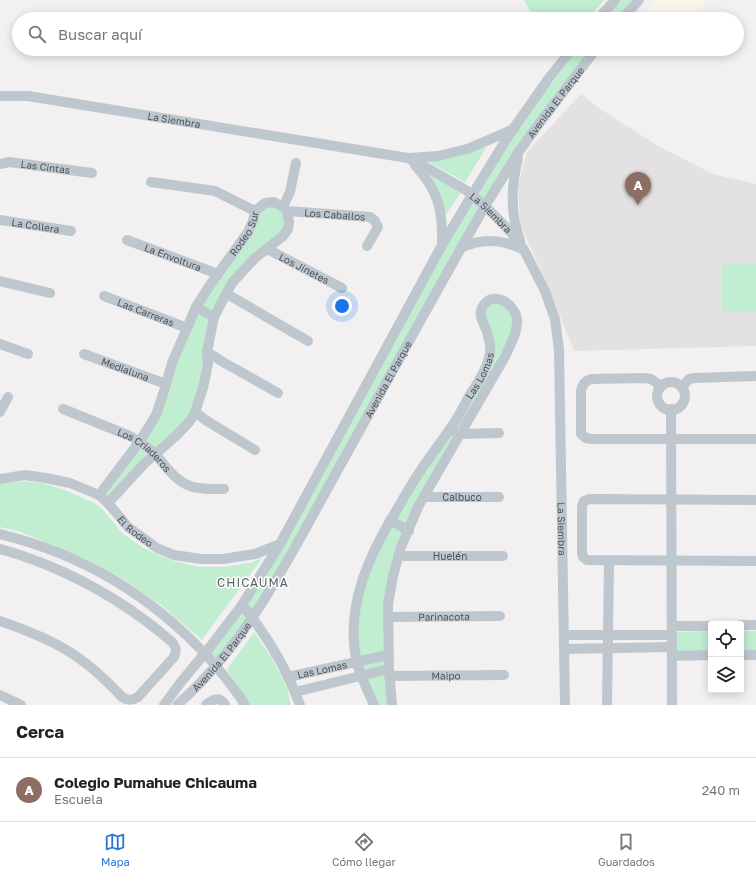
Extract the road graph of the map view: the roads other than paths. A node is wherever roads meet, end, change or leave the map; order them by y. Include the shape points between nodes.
1 (615, 0) edge
2 (639, 0) edge
3 (604, 12) edge
4 (628, 12) edge
5 (566, 56) edge
6 (589, 56) edge
7 (549, 78) junction
8 (563, 91) junction
9 (0, 96) edge
10 (514, 128) junction
11 (520, 150) junction
12 (408, 158) junction
13 (296, 163) dead end
14 (0, 164) edge
15 (92, 173) dead end
16 (151, 182) dead end
17 (472, 195) junction
18 (485, 206) junction
19 (285, 209) junction
20 (255, 211) junction
21 (0, 220) edge
22 (72, 231) dead end
23 (127, 240) dead end
24 (442, 245) junction
25 (367, 246) dead end
26 (461, 248) junction
27 (267, 249) junction
28 (524, 250) junction
29 (218, 274) junction
30 (0, 281) edge
31 (342, 288) dead end
32 (50, 292) dead end
33 (226, 294) junction
34 (104, 296) dead end
35 (196, 308) junction
36 (214, 317) junction
37 (188, 328) junction
38 (308, 341) dead end
39 (0, 344) edge
40 (207, 352) junction
41 (28, 354) dead end
42 (84, 354) dead end
43 (756, 376) edge
44 (166, 384) junction
45 (661, 386) junction
46 (682, 387) junction
47 (278, 393) dead end
48 (8, 397) dead end
49 (63, 409) dead end
50 (671, 409) junction
51 (0, 412) edge
52 (195, 412) junction
53 (450, 430) junction
54 (500, 433) dead end
55 (460, 434) junction
56 (671, 439) junction
57 (756, 439) edge
58 (140, 441) junction
59 (255, 450) dead end
60 (155, 454) junction
61 (0, 479) edge
62 (224, 489) dead end
63 (98, 495) junction
64 (424, 497) junction
65 (499, 497) dead end
66 (671, 499) junction
67 (756, 500) edge
68 (108, 504) junction
69 (390, 520) junction
70 (409, 531) junction
71 (0, 534) edge
72 (280, 544) junction
73 (0, 549) edge
74 (398, 556) junction
75 (503, 556) dead end
76 (608, 561) junction
77 (672, 561) junction
78 (756, 561) edge
79 (242, 605) junction
80 (500, 616) dead end
81 (388, 617) junction
82 (253, 618) junction
83 (0, 620) edge
84 (744, 625) edge
85 (756, 625) edge
86 (708, 626) edge
87 (672, 630) junction
88 (564, 635) junction
89 (608, 635) junction
90 (564, 648) junction
91 (607, 648) junction
92 (672, 651) junction
93 (204, 653) junction
94 (388, 655) junction
95 (708, 655) edge
96 (744, 655) edge
97 (756, 655) edge
98 (357, 662) junction
99 (216, 666) junction
100 (389, 673) junction
101 (504, 675) dead end
102 (361, 676) junction
103 (288, 677) junction
104 (295, 692) junction
105 (0, 695) edge
106 (21, 705) edge
107 (164, 705) edge
108 (177, 705) edge
109 (206, 705) edge
110 (225, 705) edge
111 (246, 705) edge
112 (300, 705) edge
113 (374, 705) edge
114 (392, 705) edge
115 (565, 705) edge
116 (607, 705) edge
117 (672, 705) edge

1 - 3 street
2 - 4 street
5 - 7 street, Avenida El Parque
6 - 8 street, Avenida El Parque
7 - 8 street via 556,89
7 - 10 street, Avenida El Parque
8 - 11 street, Avenida El Parque
9 - 12 street, La Siembra via 28,96
10 - 12 street via 466,149 438,156
10 - 17 street, Avenida El Parque
11 - 18 street, Avenida El Parque
11 - 28 street via 512,203 515,224
12 - 17 street, La Siembra
12 - 24 street via 432,186 442,218
13 - 19 street
14 - 15 street, Las Cintas via 9,162
16 - 20 street via 215,191
17 - 18 street, La Siembra
17 - 24 street, Avenida El Parque
18 - 26 street, Avenida El Parque
18 - 28 street, La Siembra via 509,230
19 - 20 street, Rodeo Sur via 274,202 265,203
19 - 25 street, Los Caballos via 370,217 378,227
19 - 27 street, Rodeo Sur via 289,222 288,230
20 - 29 street, Rodeo Sur via 248,232
21 - 22 street, La Collera
23 - 29 street, La Envoltura
24 - 72 street, Avenida El Parque
26 - 28 street via 493,240 509,243
26 - 82 street, Avenida El Parque via 292,553
27 - 31 street, Los Jinetes
27 - 33 street, Rodeo Sur via 232,283
28 - 88 street, La Siembra via 545,291 555,319 559,350
29 - 35 street, Rodeo Sur
30 - 32 street
33 - 36 street, Rodeo Sur
33 - 38 street
34 - 37 street, Las Carreras
35 - 36 street
35 - 37 street, Rodeo Sur
36 - 40 street, Rodeo Sur
37 - 44 street, Rodeo Sur via 172,363
39 - 41 street
40 - 47 street
40 - 52 street, Rodeo Sur via 208,364
42 - 44 street, Medialuna
43 - 46 street via 694,378 689,379
44 - 58 street, Rodeo Sur via 156,415
45 - 46 street via 674,382
45 - 50 street via 657,398 662,406
45 - 56 street via 651,379 644,378 588,380 580,391 581,434 588,439
46 - 50 street via 682,404
48 - 51 street
49 - 58 street, Los Criaderos
50 - 56 street
52 - 59 street
52 - 60 street, Rodeo Sur via 181,431
53 - 55 street
53 - 55 street, Las Lomas via 483,374 489,355 490,347 481,315 482,308 486,302 499,299 512,306 517,320 516,330 506,355
53 - 69 street, Las Lomas via 420,471
54 - 55 street
55 - 64 street, Las Lomas
56 - 57 street
56 - 66 street
58 - 60 street, Los Criaderos
58 - 63 street, Rodeo Sur
60 - 62 street, Los Criaderos via 180,481 205,489
60 - 68 street, Rodeo Sur
61 - 63 street, El Rodeo via 25,476 46,478 70,483
63 - 68 street, El Rodeo
64 - 65 street, Calbuco
64 - 70 street, Las Lomas
66 - 67 street
66 - 76 street via 584,501 582,555 590,561
66 - 77 street
68 - 72 street, El Rodeo via 128,527 157,548 174,555 201,559 223,558 255,554
69 - 70 street
69 - 98 street, Las Lomas via 371,556 358,595 353,636
70 - 74 street, Las Lomas
71 - 93 street via 55,551 110,577 159,611
72 - 79 street, Avenida El Parque
73 - 83 street via 60,570 109,595 172,642 175,654 138,697 129,700 122,697 91,667 68,651 45,638
74 - 75 street, Huelén
74 - 81 street, Las Lomas via 392,576
76 - 77 street
76 - 89 street
77 - 78 street
77 - 87 street
79 - 82 street
79 - 93 street, Avenida El Parque
80 - 81 street, Parinacota
81 - 94 street, Las Lomas
82 - 99 street, Avenida El Parque
82 - 103 street
84 - 85 street
86 - 87 street
87 - 89 street
87 - 92 street
88 - 89 street
88 - 90 street, La Siembra
89 - 91 street
90 - 91 street
90 - 115 street, La Siembra
91 - 92 street
91 - 116 street
92 - 95 street
92 - 117 street
93 - 99 street
93 - 107 street, Avenida El Parque
94 - 98 street, Las Lomas
94 - 100 street, Las Lomas
96 - 97 street
98 - 102 street, Las Lomas
98 - 103 street, Las Lomas
99 - 108 street, Avenida El Parque
99 - 111 street
100 - 101 street, Maipo
100 - 102 street, Las Lomas
100 - 114 street, Las Lomas
102 - 104 street, Las Lomas
102 - 113 street, Las Lomas
103 - 104 street
104 - 112 street
105 - 106 street
109 - 110 street via 215,699 221,700

